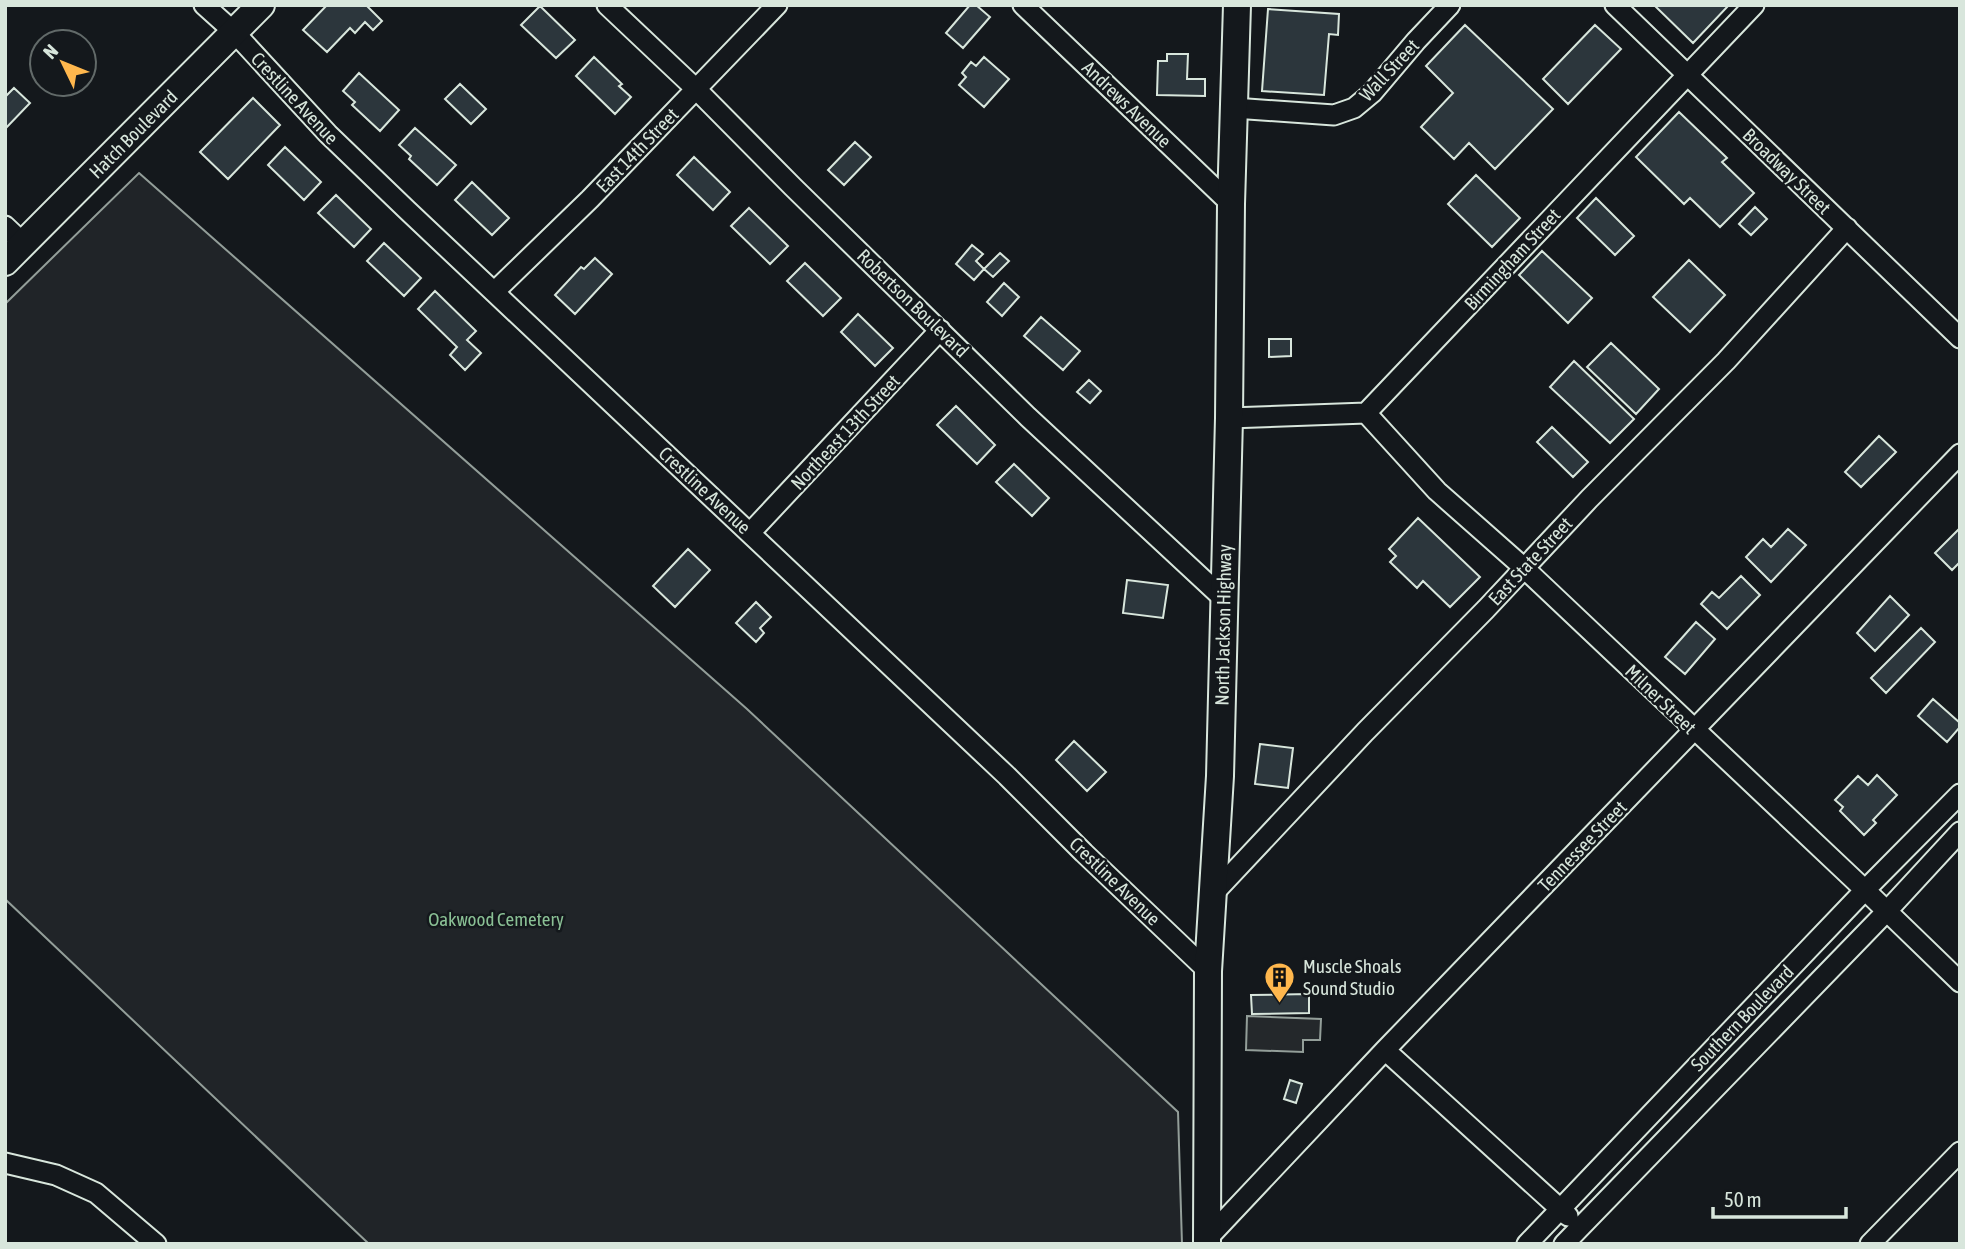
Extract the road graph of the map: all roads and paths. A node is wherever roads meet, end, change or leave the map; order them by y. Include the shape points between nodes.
1 (204, 5) edge
2 (261, 5) edge
3 (607, 5) edge
4 (777, 5) edge
5 (1023, 5) edge
6 (1237, 5) edge
7 (1450, 5) edge
8 (1615, 5) edge
9 (1754, 5) edge
10 (234, 32) junction
11 (1688, 75) junction
12 (696, 89) junction
13 (1234, 108) junction
14 (1231, 204) junction
15 (1847, 228) junction
16 (11, 244) edge
17 (494, 292) junction
18 (940, 330) junction
19 (1960, 338) edge
20 (1366, 413) junction
21 (1229, 418) junction
22 (1960, 454) edge
23 (750, 533) junction
24 (1523, 567) junction
25 (1223, 598) junction
26 (1694, 730) junction
27 (1960, 794) edge
28 (1960, 832) edge
29 (1865, 890) junction
30 (1213, 894) junction
31 (1887, 911) junction
32 (1208, 971) junction
33 (1960, 982) edge
34 (1385, 1050) junction
35 (1960, 1152) edge
36 (5, 1163) edge
37 (1560, 1209) junction
38 (1580, 1227) junction
39 (1207, 1242) edge
40 (156, 1244) edge
41 (1527, 1244) edge
42 (1564, 1244) edge
43 (1870, 1244) edge

1 - 10 street, Crestline Avenue
2 - 10 main road, Hatch Boulevard
3 - 12 street, Robertson Boulevard
4 - 12 street, East 14th Street
5 - 14 street, Andrews Avenue
6 - 13 main road, North Jackson Highway
7 - 13 street, Wall Street via 1372,93 1354,107 1334,115
8 - 11 street, Broadway Street
9 - 11 street, Birmingham Street
10 - 16 main road, Hatch Boulevard
10 - 17 street, Crestline Avenue via 328,134
11 - 15 street, Broadway Street
11 - 20 street, Birmingham Street
12 - 17 street, East 14th Street
12 - 18 street, Robertson Boulevard
13 - 14 main road, North Jackson Highway
14 - 21 main road, North Jackson Highway
15 - 19 street, Broadway Street
15 - 24 street, East State Street via 1726,361
17 - 23 street, Crestline Avenue
18 - 23 street, Northeast 13th Street
18 - 25 street, Robertson Boulevard
20 - 21 street
20 - 24 street, Milner Street via 1437,491
21 - 25 main road, North Jackson Highway
22 - 26 street, Tennessee Street
23 - 32 street, Crestline Avenue
24 - 26 street, Milner Street
24 - 30 street, East State Street
25 - 30 main road, North Jackson Highway
26 - 29 street, Milner Street
26 - 34 street, Tennessee Street
27 - 29 street, Southern Boulevard
28 - 31 street, Southern Boulevard
29 - 31 street, Milner Street
29 - 37 street, Southern Boulevard
30 - 32 main road, North Jackson Highway
31 - 33 street, Milner Street
31 - 38 street, Southern Boulevard
32 - 39 main road, North Jackson Highway
34 - 37 street
34 - 39 street, Tennessee Street
35 - 43 street
36 - 40 street via 56,1175 96,1193
37 - 38 street
37 - 41 street, Southern Boulevard
38 - 42 street, Southern Boulevard

